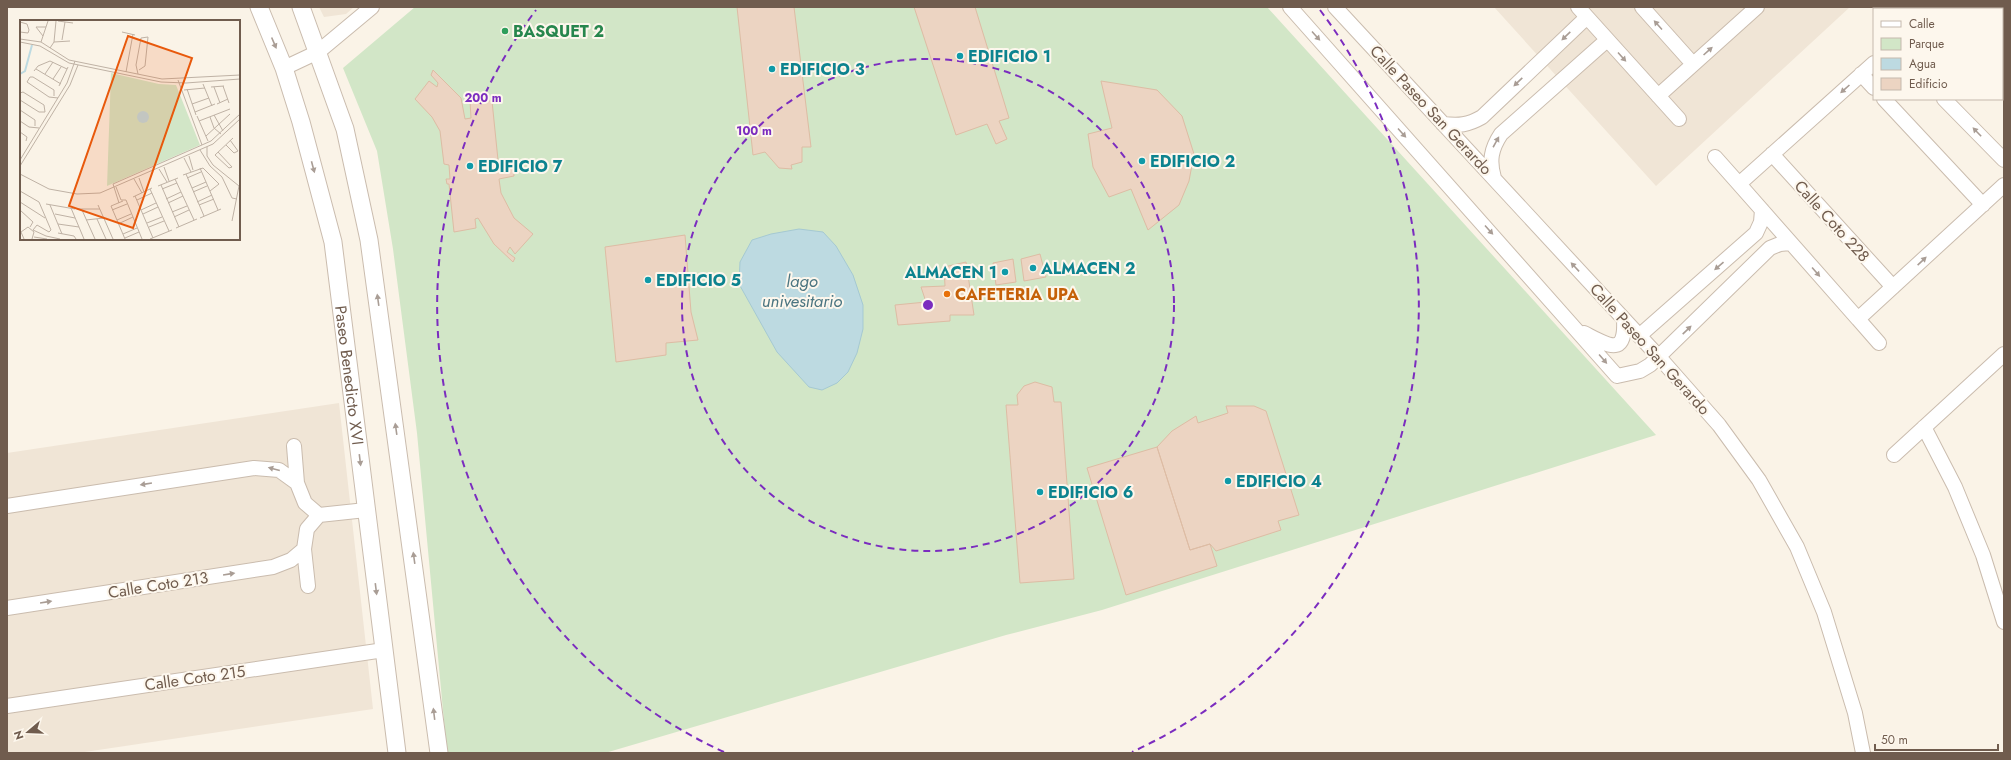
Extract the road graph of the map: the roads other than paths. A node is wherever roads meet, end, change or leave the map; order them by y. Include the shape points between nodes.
1 (259, 7) edge
2 (301, 7) edge
3 (372, 7) edge
4 (1290, 7) edge
5 (1335, 7) edge
6 (1642, 7) edge
7 (1757, 7) edge
8 (1582, 12) edge
9 (1607, 40) junction
10 (318, 52) junction
11 (1693, 64) junction
12 (1873, 64) edge
13 (284, 68) junction
14 (1861, 74) junction
15 (1873, 87) edge
16 (1658, 96) junction
17 (1885, 100) edge
18 (1945, 100) edge
19 (1679, 120) dead end
20 (1443, 124) junction
21 (1772, 154) junction
22 (1715, 157) dead end
23 (2004, 160) edge
24 (1494, 179) junction
25 (1739, 184) junction
26 (2004, 185) edge
27 (1983, 204) junction
28 (1762, 210) junction
29 (1790, 243) junction
30 (1893, 287) junction
31 (1858, 319) junction
32 (1624, 320) junction
33 (1576, 329) junction
34 (1639, 336) junction
35 (1879, 344) dead end
36 (2004, 354) edge
37 (1659, 357) junction
38 (1924, 427) junction
39 (294, 446) dead end
40 (1894, 455) dead end
41 (297, 483) junction
42 (7, 506) edge
43 (366, 510) junction
44 (318, 515) junction
45 (304, 549) junction
46 (308, 586) dead end
47 (7, 608) edge
48 (2003, 613) edge
49 (384, 650) junction
50 (7, 706) edge
51 (397, 753) edge
52 (439, 753) edge
53 (1863, 753) edge

1 -> 13 street, Paseo Benedicto XVI
2 - 10 street
3 - 10 street
4 -> 33 street
5 - 20 street, Calle Paseo San Gerardo
11 -> 6 street
11 -> 7 street
8 - 9 street
8 -> 20 street via 1482,117 1466,125
9 -> 16 street
24 -> 9 street via 1490,158 1501,134
10 - 13 street
52 -> 10 street via 369,240 345,129
11 - 16 street
12 - 14 street
13 -> 43 street, Paseo Benedicto XVI via 333,242
14 - 15 street
14 -> 21 street
16 - 19 street
17 - 27 street
23 -> 18 street
20 - 24 street, Calle Paseo San Gerardo
21 - 25 street
21 - 30 street, Calle Coto 228
22 - 25 street
32 -> 24 street, Calle Paseo San Gerardo
25 - 28 street
26 - 27 street
30 -> 27 street
28 - 29 street
28 -> 34 street via 1761,222 1756,233
29 -> 31 street
37 -> 29 street via 1770,248
30 - 31 street
31 - 35 street
32 - 33 street via 1623,339 1613,346
32 - 34 street, Calle Paseo San Gerardo
33 -> 37 street via 1617,376 1640,371
34 - 37 street, Calle Paseo San Gerardo
36 - 38 street
37 - 53 street, Calle Paseo San Gerardo via 1719,425 1759,480 1798,547 1824,612 1855,713
38 - 40 street
38 - 48 street via 1955,486
39 - 41 street
41 -> 42 street via 279,470 254,468
41 - 44 street via 305,503
43 - 44 street
43 -> 49 street, Paseo Benedicto XVI
44 - 45 street via 307,529
45 - 46 street
47 -> 45 street, Calle Coto 213 via 273,567 291,560
49 - 50 street, Calle Coto 215
49 - 51 street, Paseo Benedicto XVI

